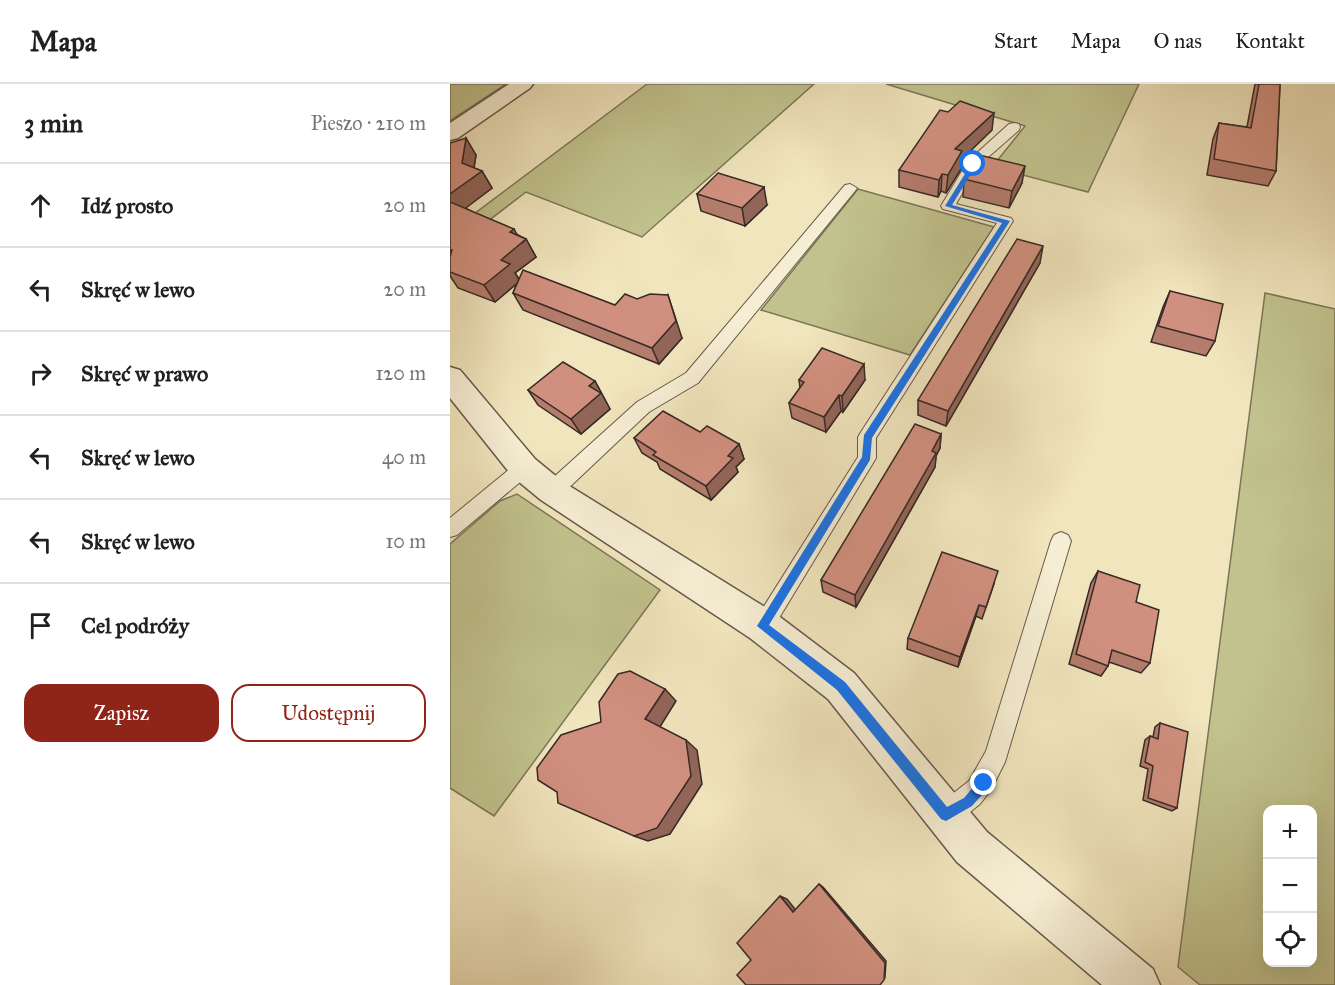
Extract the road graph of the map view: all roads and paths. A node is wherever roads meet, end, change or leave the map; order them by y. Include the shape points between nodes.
1 (523, 84) edge
2 (1014, 127) dead end
3 (450, 133) edge
4 (850, 188) dead end
5 (450, 378) edge
6 (524, 468) junction
7 (552, 492) junction
8 (450, 528) edge
9 (1060, 541) dead end
10 (763, 626) junction
11 (946, 815) junction
12 (1137, 985) edge

1 - 3 street
2 - 10 lane via 973,164 948,206 1006,221 867,437 867,458
4 - 7 lane via 692,378 642,407
5 - 6 street
6 - 7 street
6 - 8 lane
7 - 10 street
9 - 11 lane via 997,754 984,783 968,802
10 - 11 street via 841,686
11 - 12 street via 972,847

